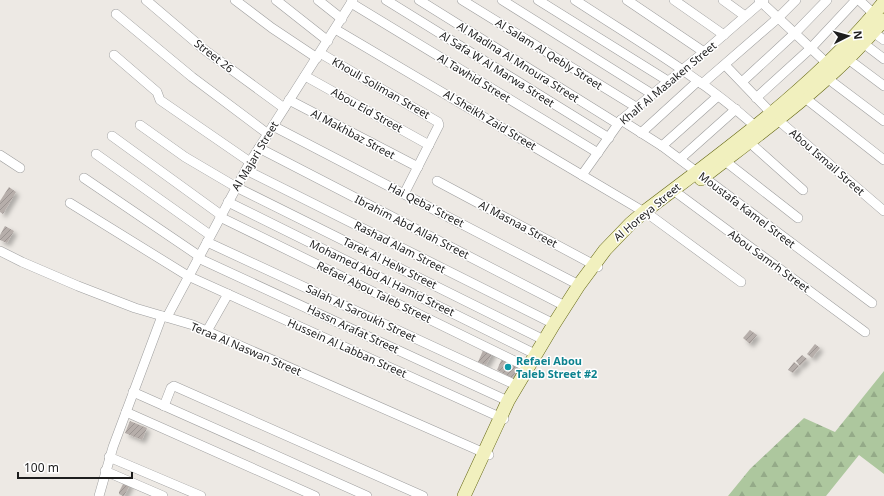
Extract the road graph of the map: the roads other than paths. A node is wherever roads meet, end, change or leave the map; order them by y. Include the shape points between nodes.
1 (146, 0) edge
2 (235, 0) edge
3 (276, 0) edge
4 (318, 0) edge
5 (386, 0) edge
6 (418, 0) edge
7 (462, 0) edge
8 (502, 0) edge
9 (538, 0) edge
10 (575, 0) edge
11 (627, 0) edge
12 (674, 0) edge
13 (723, 0) edge
14 (796, 0) edge
15 (827, 0) edge
16 (856, 0) edge
17 (859, 0) edge
18 (762, 1) edge
19 (352, 2) edge
20 (884, 2) edge
21 (116, 14) dead end
22 (746, 16) junction
23 (879, 17) edge
24 (778, 18) junction
25 (342, 19) junction
26 (335, 29) junction
27 (795, 33) junction
28 (724, 35) junction
29 (879, 36) edge
30 (328, 41) junction
31 (863, 43) junction
32 (811, 48) junction
33 (704, 52) junction
34 (114, 56) dead end
35 (318, 56) junction
36 (848, 59) junction
37 (884, 59) edge
38 (725, 65) junction
39 (682, 69) junction
40 (830, 71) junction
41 (305, 76) junction
42 (668, 81) junction
43 (700, 82) junction
44 (742, 82) junction
45 (884, 86) edge
46 (652, 94) junction
47 (718, 96) junction
48 (756, 98) junction
49 (805, 98) junction
50 (287, 104) junction
51 (636, 107) junction
52 (736, 109) junction
53 (774, 117) junction
54 (884, 121) edge
55 (619, 122) junction
56 (140, 125) dead end
57 (755, 126) junction
58 (270, 130) junction
59 (641, 133) junction
60 (112, 136) dead end
61 (608, 138) junction
62 (749, 142) junction
63 (429, 145) junction
64 (662, 146) junction
65 (259, 148) junction
66 (598, 153) junction
67 (96, 154) dead end
68 (0, 155) edge
69 (680, 159) junction
70 (884, 160) edge
71 (725, 161) junction
72 (248, 166) junction
73 (418, 167) junction
74 (20, 168) dead end
75 (700, 174) junction
76 (582, 175) junction
77 (84, 178) dead end
78 (437, 181) dead end
79 (236, 187) junction
80 (803, 190) dead end
81 (676, 192) junction
82 (404, 194) junction
83 (228, 202) junction
84 (70, 203) dead end
85 (884, 211) edge
86 (647, 214) junction
87 (221, 216) junction
88 (798, 218) dead end
89 (208, 238) junction
90 (0, 251) edge
91 (199, 257) junction
92 (596, 266) junction
93 (188, 276) junction
94 (741, 282) dead end
95 (579, 284) junction
96 (228, 294) junction
97 (872, 303) dead end
98 (566, 306) junction
99 (165, 317) junction
100 (554, 324) junction
101 (207, 332) junction
102 (865, 332) dead end
103 (544, 340) junction
104 (535, 354) junction
105 (527, 367) junction
106 (516, 385) junction
107 (133, 392) junction
108 (508, 401) junction
109 (164, 406) junction
110 (126, 412) junction
111 (503, 419) junction
112 (486, 454) junction
113 (109, 456) junction
114 (105, 471) junction
115 (99, 496) edge
116 (163, 496) edge
117 (201, 496) edge
118 (315, 496) edge
119 (367, 496) edge
120 (423, 496) edge
121 (464, 496) edge
122 (472, 496) edge

1 - 50 street, Street 26 via 206,51
2 - 35 street, Khouli Soliman Street via 272,28
3 - 30 street
4 - 25 street
5 - 61 street, Al Safa W Al Marwa Street
6 - 55 street, Al Madina Al Mnoura Street
7 - 51 street, Al Salam Al Qebly Street
8 - 46 street
9 - 42 street
10 - 39 street
11 - 33 street
12 - 28 street
13 - 22 street
14 - 24 street
15 - 27 street
16 - 32 street
17 - 23 street
18 - 22 street, Khalf Al Masaken Street
18 - 24 street
19 - 25 street, Al Majari Street
19 - 66 street, Al Tawhid Street
20 - 23 main road, Al Horeya Street
21 - 58 street, Hai Qeba' Street via 192,77
22 - 28 street, Khalf Al Masaken Street
23 - 29 main road, Al Horeya Street
23 - 40 main road, Al Horeya Street
24 - 27 street
24 - 38 street
25 - 26 street, Al Majari Street
26 - 30 street, Al Majari Street
26 - 76 street, Al Sheikh Zaid Street
27 - 32 street
27 - 44 street
28 - 33 street, Khalf Al Masaken Street
29 - 31 main road, Al Horeya Street
30 - 35 street, Al Majari Street
31 - 36 main road, Al Horeya Street
31 - 37 street
32 - 40 street
32 - 48 street
33 - 39 street, Khalf Al Masaken Street
34 - 72 street, Rashad Alam Street via 157,92 160,100
35 - 41 street, Al Majari Street
35 - 63 street, Khouli Soliman Street via 437,121 439,125
36 - 40 main road, Al Horeya Street
36 - 45 street
38 - 43 street
38 - 44 street, Abou Ismail Street
39 - 42 street, Khalf Al Masaken Street
39 - 43 street
40 - 49 main road, Al Horeya Street
40 - 53 main road, Al Horeya Street
40 - 54 street
41 - 50 street, Al Majari Street
41 - 63 street, Abou Eid Street
42 - 46 street, Khalf Al Masaken Street
43 - 47 street
43 - 59 street
44 - 48 street, Abou Ismail Street
46 - 51 street, Khalf Al Masaken Street
47 - 52 street
47 - 64 street
48 - 53 street, Abou Ismail Street
49 - 53 main road, Al Horeya Street
49 - 70 street
50 - 58 street, Al Majari Street
50 - 73 street, Al Makhbaz Street
51 - 55 street, Khalf Al Masaken Street
52 - 57 street
52 - 69 street
53 - 57 main road, Al Horeya Street
53 - 62 main road, Al Horeya Street
53 - 85 street, Abou Ismail Street
55 - 59 street, Moustafa Kamel Street
55 - 61 street, Khalf Al Masaken Street
56 - 79 street, Tarek Al Helw Street via 185,157
57 - 75 main road, Al Horeya Street
58 - 65 street, Al Majari Street
58 - 82 street, Hai Qeba' Street
59 - 64 street, Moustafa Kamel Street
60 - 87 street, Refaei Abou Taleb Street
61 - 66 street, Khalf Al Masaken Street
62 - 71 main road, Al Horeya Street
62 - 80 street
63 - 73 street
64 - 69 street, Moustafa Kamel Street
65 - 72 street, Al Majari Street
65 - 98 street, Ibrahim Abd Allah Street
66 - 76 street, Khalf Al Masaken Street
67 - 89 street, Salah Al Saroukh Street
68 - 74 street
69 - 75 street, Moustafa Kamel Street
71 - 75 main road, Al Horeya Street
71 - 88 street
72 - 79 street, Al Majari Street
72 - 100 street, Rashad Alam Street
73 - 82 street
75 - 81 main road, Al Horeya Street
75 - 97 street, Moustafa Kamel Street
76 - 86 street, Al Sheikh Zaid Street
77 - 91 street, Hassn Arafat Street
78 - 92 street, Al Masnaa Street
79 - 83 street, Al Majari Street
79 - 103 street, Tarek Al Helw Street
81 - 86 main road, Al Horeya Street
81 - 102 street, Abou Samrh Street
82 - 95 street, Hai Qeba' Street
83 - 87 street, Al Majari Street
83 - 104 street, Mohamed Abd Al Hamid Street
84 - 93 street, Hussein Al Labban Street
86 - 92 main road, Al Horeya Street
86 - 94 street, Al Sheikh Zaid Street
87 - 89 street, Al Majari Street
87 - 105 street, Refaei Abou Taleb Street
89 - 91 street, Al Majari Street
89 - 106 street, Salah Al Saroukh Street
90 - 99 street, Teraa Al Naswan Street via 78,286
91 - 93 street, Al Majari Street
91 - 108 street, Hassn Arafat Street
92 - 95 main road, Al Horeya Street
92 - 111 main road, Al Horeya Street
93 - 96 street, Hussein Al Labban Street
93 - 99 street, Al Majari Street
95 - 98 main road, Al Horeya Street
96 - 101 street
96 - 111 street, Hussein Al Labban Street
98 - 100 main road, Al Horeya Street
99 - 101 street, Teraa Al Naswan Street
99 - 107 street, Al Majari Street
100 - 103 main road, Al Horeya Street
101 - 112 street, Teraa Al Naswan Street
103 - 104 main road, Al Horeya Street
104 - 105 main road, Al Horeya Street
105 - 106 main road, Al Horeya Street
106 - 108 main road, Al Horeya Street
107 - 109 street
107 - 110 street, Al Majari Street
108 - 111 main road, Al Horeya Street
109 - 119 street
109 - 120 street via 174,386
110 - 113 street, Al Majari Street
110 - 118 street
111 - 112 main road, Al Horeya Street
112 - 121 main road, Al Horeya Street
112 - 122 main road, Al Horeya Street
113 - 114 street, Al Majari Street
113 - 117 street
114 - 115 street, Al Majari Street
114 - 116 street

